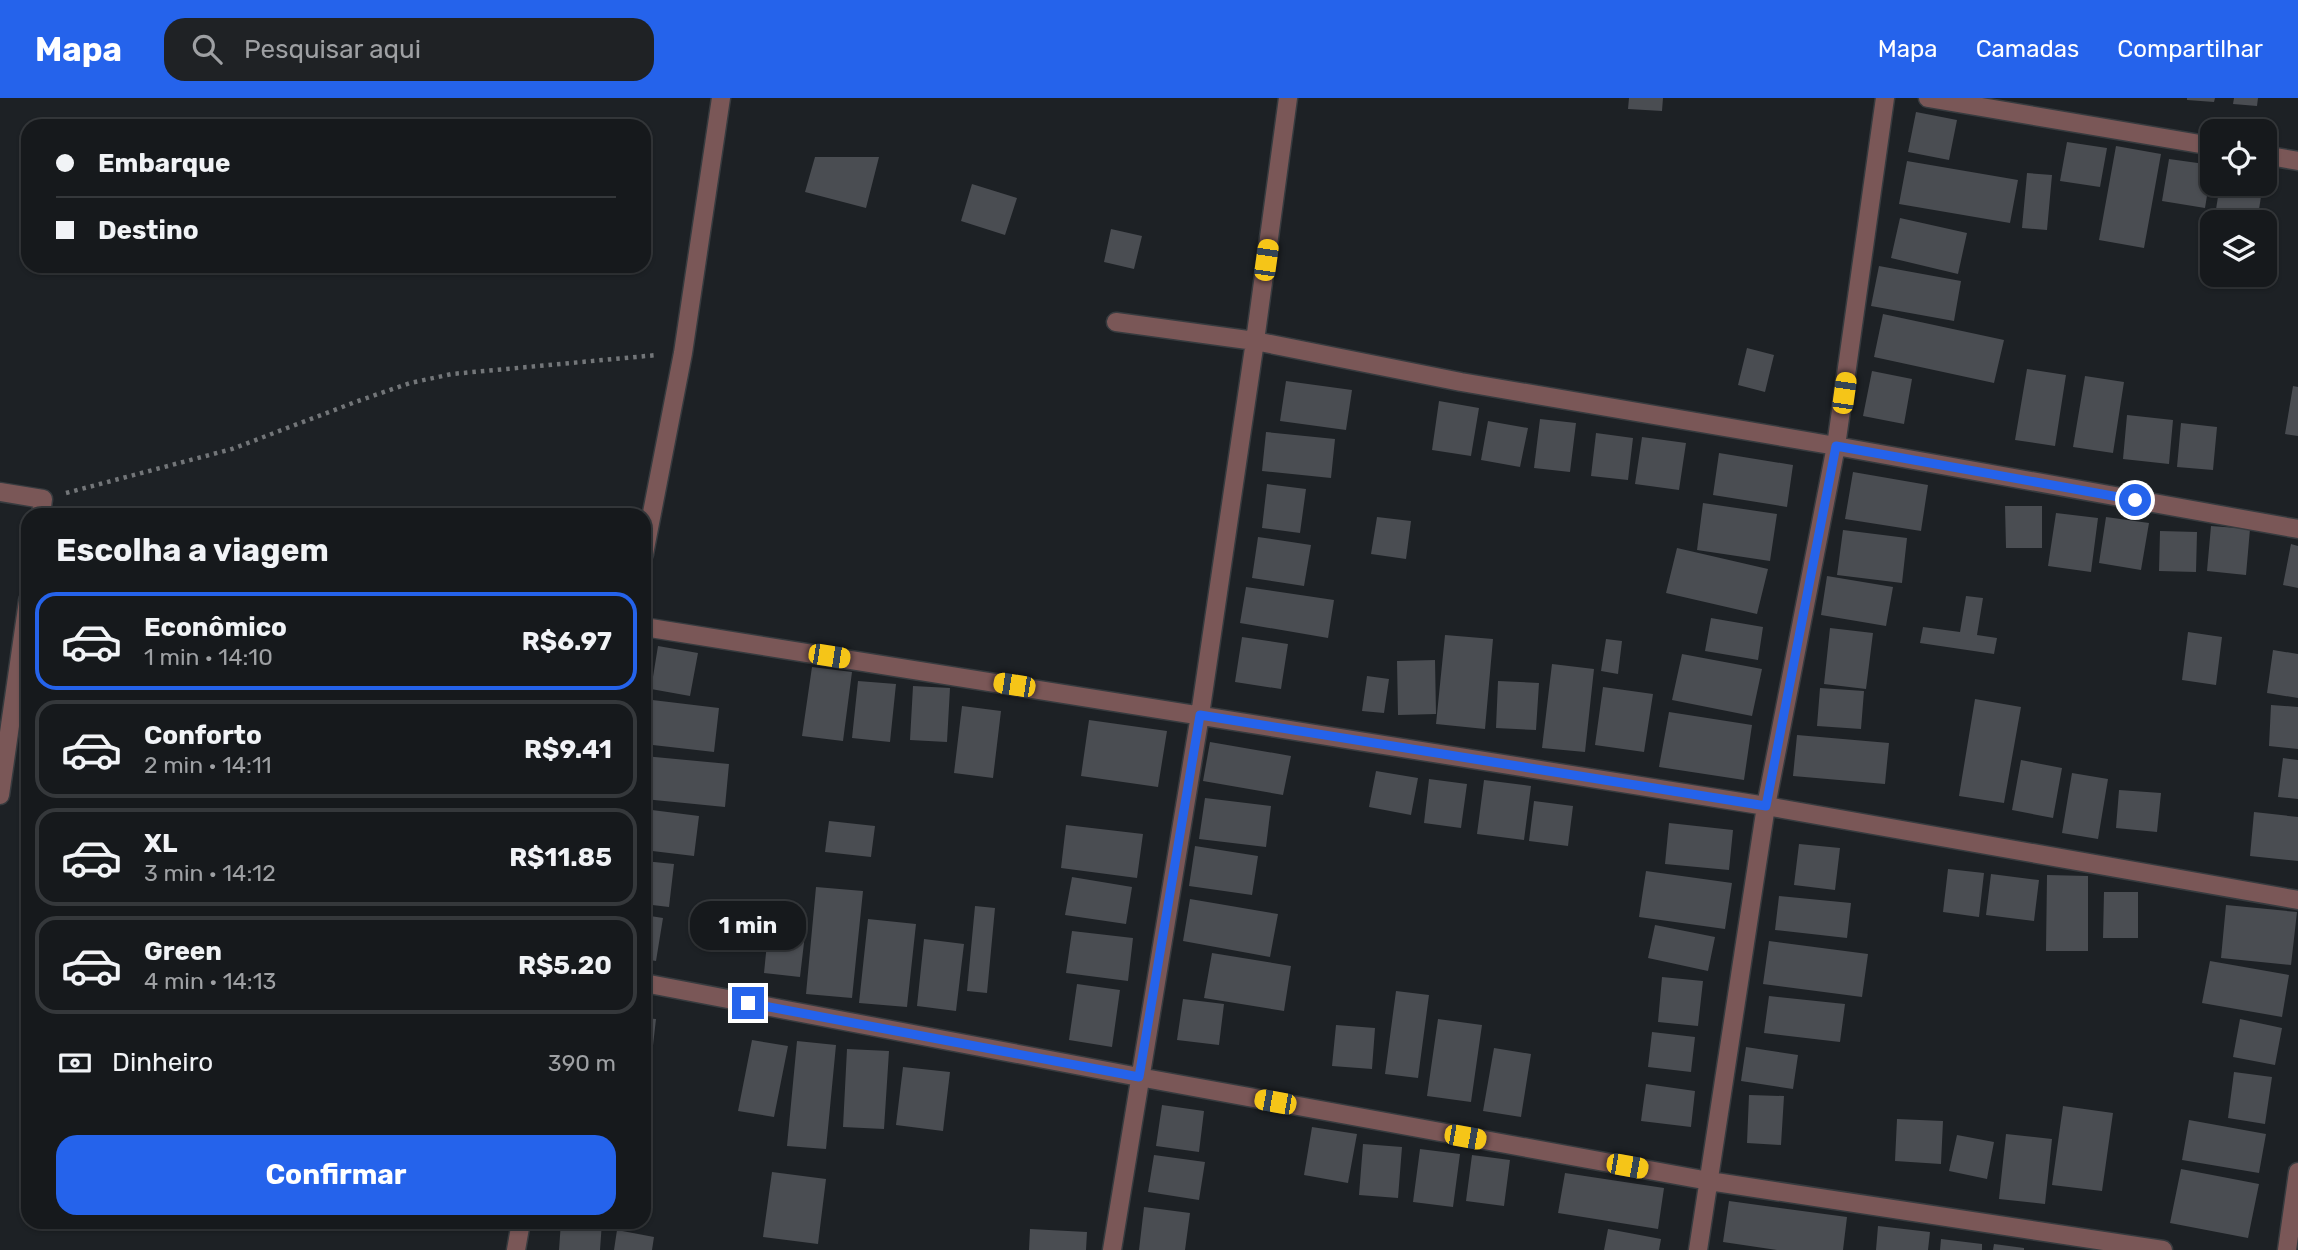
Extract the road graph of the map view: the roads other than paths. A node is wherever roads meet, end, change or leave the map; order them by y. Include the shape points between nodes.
1 (721, 98) edge
2 (1288, 98) edge
3 (1885, 98) edge
4 (1928, 98) edge
5 (2200, 144) edge
6 (2277, 157) edge
7 (2298, 161) edge
8 (1116, 322) dead end
9 (1255, 341) junction
10 (1836, 446) junction
11 (0, 492) edge
12 (42, 507) edge
13 (651, 517) edge
14 (2298, 529) edge
15 (651, 628) edge
16 (21, 650) edge
17 (1200, 715) junction
18 (0, 795) edge
19 (1766, 806) junction
20 (2298, 900) edge
21 (651, 984) edge
22 (1139, 1077) junction
23 (2298, 1172) edge
24 (1709, 1181) junction
25 (520, 1229) edge
26 (516, 1250) edge
27 (1112, 1250) edge
28 (1698, 1250) edge
29 (2164, 1250) edge
30 (2287, 1250) edge

1 - 13 street via 682,353
2 - 9 street
3 - 10 street
4 - 5 street
6 - 7 street
8 - 9 street
9 - 10 street via 1461,382
9 - 17 street
10 - 14 street
10 - 19 street
11 - 12 street
15 - 17 street
16 - 18 street
17 - 19 street
17 - 22 street
19 - 20 street
19 - 24 street
21 - 22 street
22 - 24 street
22 - 27 street
23 - 30 street
24 - 28 street
24 - 29 street
25 - 26 street

